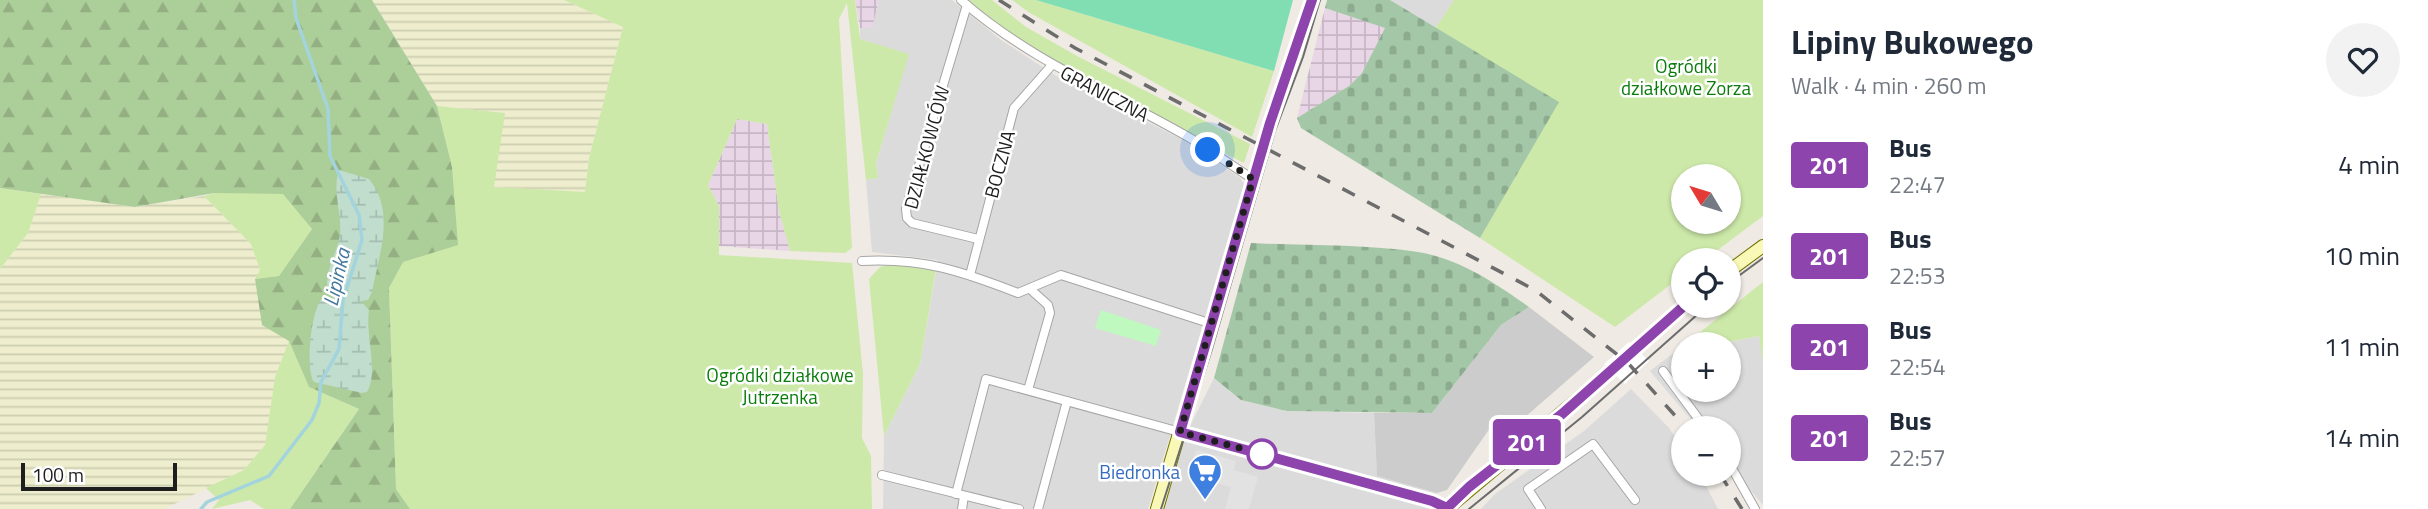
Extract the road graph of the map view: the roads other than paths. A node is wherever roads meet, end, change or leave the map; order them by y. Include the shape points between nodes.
1 (1312, 0) edge
2 (964, 2) edge
3 (1052, 65) junction
4 (1255, 173) junction
5 (978, 239) junction
6 (1763, 246) edge
7 (862, 261) dead end
8 (1741, 262) edge
9 (970, 275) junction
10 (1030, 289) junction
11 (1671, 317) edge
12 (1212, 324) junction
13 (1663, 371) dead end
14 (1028, 390) junction
15 (1067, 401) junction
16 (1696, 416) edge
17 (1180, 432) junction
18 (882, 475) dead end
19 (1741, 484) edge
20 (960, 495) junction
21 (1635, 500) dead end
22 (962, 509) edge
23 (1019, 509) edge
24 (1038, 509) edge
25 (1157, 509) edge
26 (1447, 509) edge
27 (1541, 509) edge
28 (1755, 509) edge

1 - 4 street, bridge
2 - 3 street, GRANICZNA via 1002,34
2 - 5 street, DZIAŁKOWCÓW via 906,209 912,223
3 - 4 street, GRANICZNA
3 - 5 street, BOCZNA via 1014,108
4 - 12 street
5 - 9 street, BOCZNA
6 - 8 street
7 - 9 street via 902,259
9 - 10 street via 1018,293
10 - 12 street via 1062,275
10 - 14 street via 1048,305 1050,313
11 - 26 street, bridge
12 - 17 street
13 - 16 street
14 - 15 street
14 - 20 street via 986,379
15 - 17 street
15 - 24 street
17 - 25 street
17 - 26 street via 1432,501
18 - 20 street
19 - 28 street
20 - 22 street
20 - 23 street
21 - 27 street via 1593,444 1528,489

